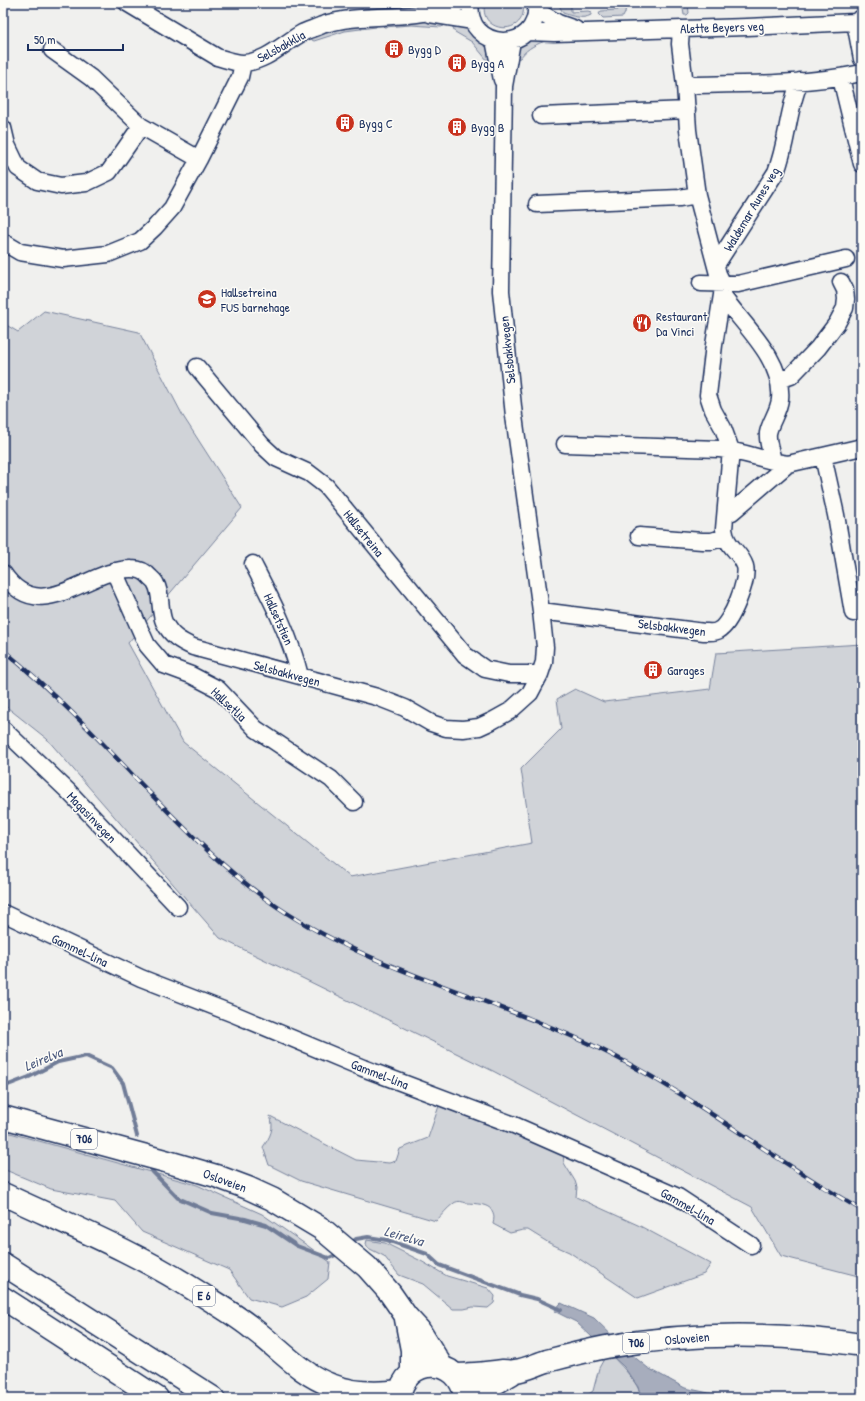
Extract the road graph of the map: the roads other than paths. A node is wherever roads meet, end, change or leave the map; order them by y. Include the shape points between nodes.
1 (127, 3) edge
2 (459, 3) edge
3 (471, 3) edge
4 (536, 7) edge
5 (425, 13) junction
6 (858, 20) edge
7 (473, 21) junction
8 (681, 29) junction
9 (527, 32) junction
10 (582, 32) junction
11 (494, 40) junction
12 (512, 40) junction
13 (52, 50) dead end
14 (862, 60) edge
15 (243, 63) junction
16 (862, 73) edge
17 (841, 78) junction
18 (800, 82) junction
19 (685, 85) junction
20 (504, 86) junction
21 (687, 110) junction
22 (541, 116) dead end
23 (141, 126) junction
24 (3, 128) edge
25 (199, 159) junction
26 (862, 164) edge
27 (697, 195) junction
28 (537, 204) dead end
29 (3, 242) edge
30 (846, 259) dead end
31 (716, 265) junction
32 (841, 282) dead end
33 (701, 283) dead end
34 (722, 290) junction
35 (196, 368) dead end
36 (779, 380) junction
37 (768, 434) junction
38 (565, 444) dead end
39 (862, 447) edge
40 (736, 451) junction
41 (823, 456) junction
42 (780, 462) junction
43 (726, 513) junction
44 (639, 536) dead end
45 (725, 537) junction
46 (253, 564) dead end
47 (114, 571) junction
48 (3, 573) edge
49 (541, 611) junction
50 (853, 612) dead end
51 (540, 674) junction
52 (300, 676) junction
53 (3, 729) edge
54 (354, 802) dead end
55 (178, 907) dead end
56 (3, 913) edge
57 (3, 1117) edge
58 (3, 1194) edge
59 (751, 1245) dead end
60 (3, 1264) edge
61 (3, 1298) edge
62 (406, 1316) junction
63 (862, 1345) edge
64 (449, 1371) junction
65 (516, 1371) junction
66 (412, 1372) junction
67 (399, 1394) edge
68 (158, 1398) edge
69 (213, 1398) edge
70 (465, 1398) edge
71 (474, 1398) edge

1 - 15 street, Selsbakklia via 217,56
2 - 5 street, Selsbakklia
3 - 7 street
4 - 9 street via 535,18
4 - 10 street, Alette Beyers veg via 558,23
5 - 7 street, Selsbakklia
5 - 15 street, Selsbakklia via 340,20 303,33 268,55
6 - 8 street, Alette Beyers veg
6 - 14 street
7 - 11 street via 478,30
8 - 10 street, Alette Beyers veg
8 - 19 street via 680,44
9 - 10 street, Alette Beyers veg
9 - 12 street
11 - 12 street
11 - 20 street, Selsbakkvegen
12 - 20 street, Selsbakkvegen
13 - 23 street via 91,78
15 - 25 street via 240,77
16 - 17 street
17 - 18 street
17 - 26 street
18 - 19 street
18 - 31 street, Waldemar Aunes veg via 791,106 782,157 776,172
19 - 21 street
20 - 49 street, Selsbakkvegen via 502,291 514,416
21 - 22 street
21 - 27 street
23 - 24 street via 109,172 86,183 61,186 37,181 18,168 7,145
23 - 25 street
25 - 29 street via 172,208 140,241 108,254 63,259 20,252
27 - 28 street via 680,198
27 - 31 street
30 - 34 street
31 - 34 street
32 - 36 street via 846,299 837,323 818,348 790,376
33 - 34 street
34 - 36 street via 774,365
34 - 40 street via 708,395 713,410
35 - 51 street, Hallsetreina via 271,454 309,473 326,486 465,655 486,669 509,674
36 - 37 street via 780,401
37 - 40 street via 756,444
37 - 42 street via 769,445
38 - 40 street
39 - 41 street
40 - 42 street
40 - 43 street
41 - 42 street
41 - 50 street
42 - 43 street via 732,512
43 - 45 street
44 - 45 street via 702,541
45 - 49 street, Selsbakkvegen via 742,559 746,580 732,613 724,626 716,632
46 - 52 street, Hallsetstien via 288,636
47 - 48 street, Selsbakkvegen via 55,596 38,598 22,592 7,580
47 - 52 street, Selsbakkvegen via 132,568 146,572 157,584 164,622 175,638 193,647
47 - 54 street, Hallsetlia via 147,645 164,665 218,689 260,733 331,779
49 - 51 street, Selsbakkvegen via 545,647
51 - 52 street, Selsbakkvegen via 530,693 510,711 478,727 463,729 446,728 377,697
53 - 55 street, Magasinvegen via 68,791
56 - 59 street, Gammel-lina via 141,978 514,1125 678,1197
57 - 62 highway, Osloveien / 706 via 216,1176 272,1199 322,1229 367,1267
58 - 67 highway, E 6 via 114,1245 169,1274 254,1329 314,1377 331,1385 360,1392
60 - 69 highway
61 - 68 highway
62 - 64 highway, Osloveien / 706
62 - 66 highway, Osloveien / 706 via 412,1350
63 - 65 highway, Osloveien / 706 via 797,1337 689,1337 637,1342 581,1352
64 - 65 highway, Osloveien / 706 via 489,1374
64 - 66 highway, 706 via 434,1365
64 - 70 highway, 706 via 462,1384
65 - 71 highway, Osloveien / 706
66 - 67 highway via 402,1384

